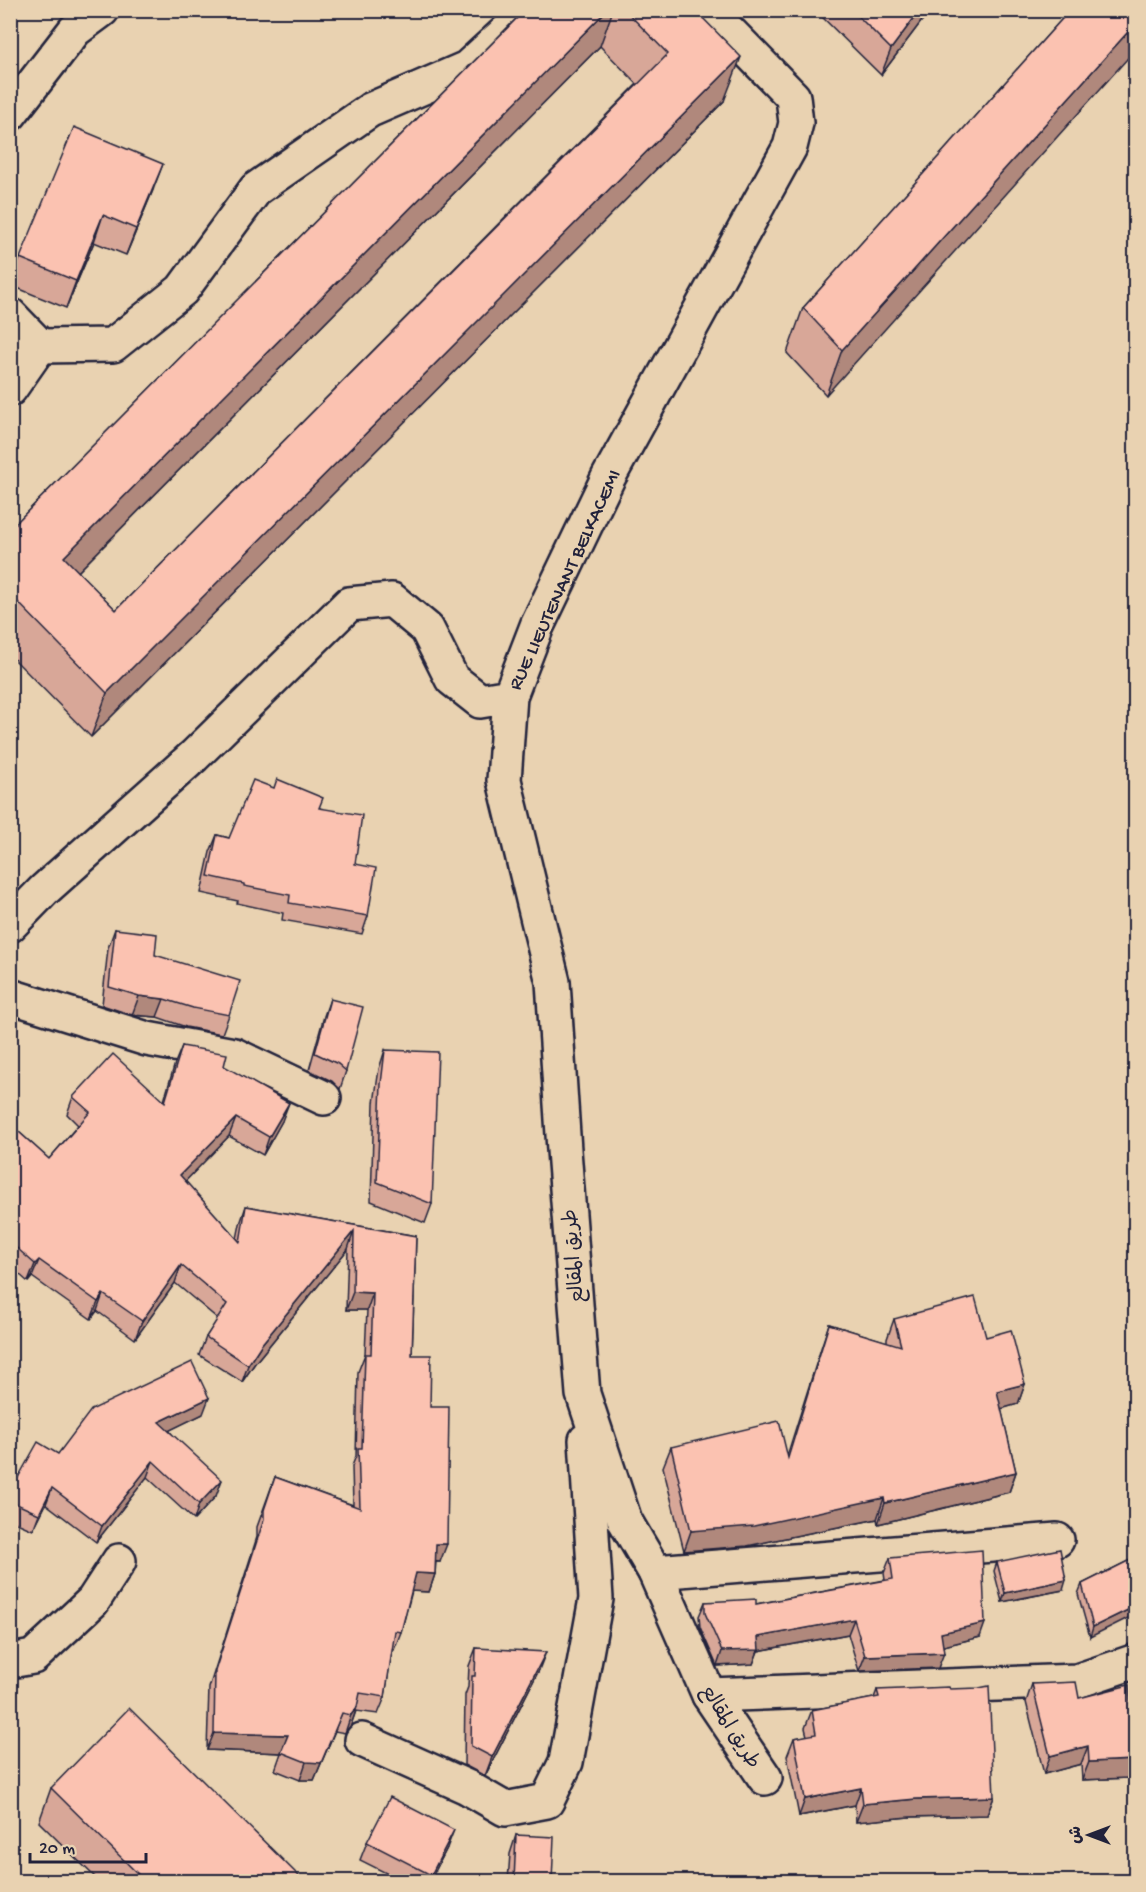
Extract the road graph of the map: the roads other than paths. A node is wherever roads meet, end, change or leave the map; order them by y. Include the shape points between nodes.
1 (102, 10) edge
2 (530, 10) edge
3 (708, 10) edge
4 (10, 114) edge
5 (10, 315) edge
6 (40, 346) junction
7 (10, 389) edge
8 (510, 696) junction
9 (10, 925) edge
10 (10, 996) edge
11 (324, 1098) dead end
12 (583, 1394) junction
13 (1057, 1540) dead end
14 (119, 1561) dead end
15 (655, 1572) junction
16 (10, 1661) edge
17 (1136, 1661) edge
18 (709, 1695) junction
19 (362, 1740) dead end
20 (765, 1778) dead end

1 - 4 street via 75,30
2 - 6 street via 467,68 370,110 256,189 182,290 113,345
3 - 8 street, RUE LIEUTENANT BELKACEMI via 793,97 796,123 790,147 608,478 537,626
5 - 6 street
6 - 7 street
8 - 9 street, RUE LIEUTENANT BELKACEMI via 480,701 452,679 427,629 392,600 349,604 194,756
8 - 12 street, طريق المقالع via 504,780 553,982
10 - 11 street via 147,1038 234,1055
12 - 15 street, طريق المقالع via 625,1521
12 - 19 street via 596,1599 566,1762 547,1801 505,1809 467,1787
13 - 15 street
14 - 16 street via 93,1601 33,1657
15 - 18 street, طريق المقالع
17 - 18 street via 1077,1681
18 - 20 street, طريق المقالع

